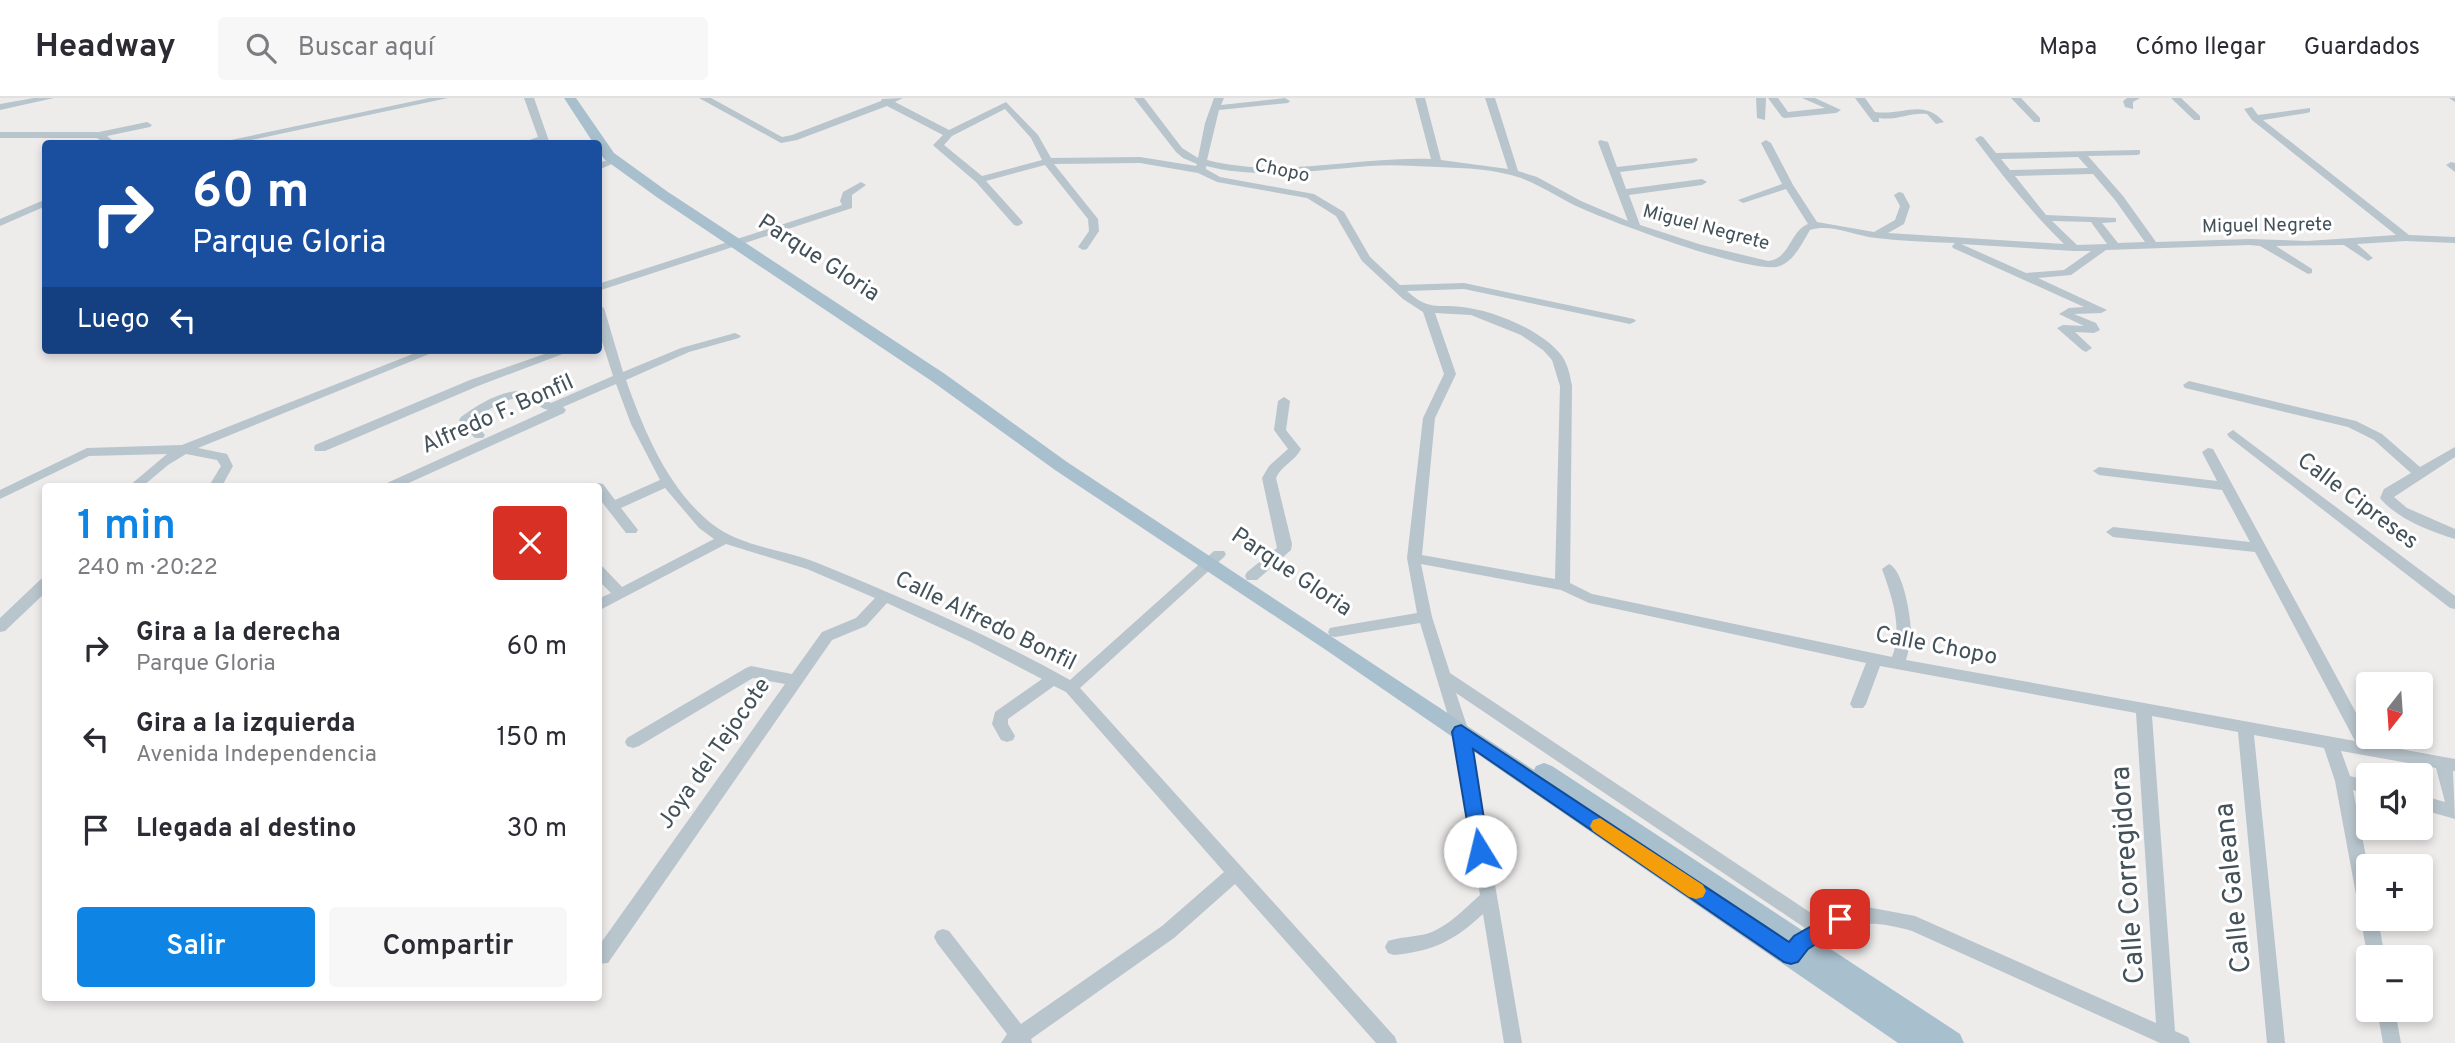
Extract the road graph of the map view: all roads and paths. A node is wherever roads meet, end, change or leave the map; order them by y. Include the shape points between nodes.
1 (49, 98) edge
2 (443, 98) edge
3 (529, 98) edge
4 (570, 98) edge
5 (704, 98) edge
6 (875, 98) edge
7 (1139, 98) edge
8 (1420, 98) edge
9 (1490, 98) edge
10 (1761, 98) edge
11 (1773, 98) edge
12 (1808, 98) edge
13 (1860, 98) edge
14 (2016, 98) edge
15 (2176, 98) edge
16 (893, 100) edge
17 (1285, 101) dead end
18 (1218, 103) edge
19 (0, 107) edge
20 (2307, 110) dead end
21 (1870, 114) junction
22 (1762, 118) dead end
23 (2197, 118) dead end
24 (2037, 120) dead end
25 (1939, 122) dead end
26 (1879, 123) dead end
27 (147, 125) dead end
28 (949, 134) junction
29 (0, 135) edge
30 (99, 135) junction
31 (1980, 139) dead end
32 (107, 140) edge
33 (236, 140) edge
34 (544, 140) edge
35 (595, 140) edge
36 (1603, 142) dead end
37 (1766, 143) dead end
38 (2137, 152) dead end
39 (2080, 153) junction
40 (1993, 156) junction
41 (605, 158) edge
42 (1693, 160) dead end
43 (1048, 161) junction
44 (1437, 164) junction
45 (1201, 166) junction
46 (1614, 170) junction
47 (2097, 171) junction
48 (1514, 173) junction
49 (2009, 173) junction
50 (980, 180) junction
51 (1702, 183) dead end
52 (861, 185) dead end
53 (1788, 185) junction
54 (1622, 193) junction
55 (1899, 195) dead end
56 (1743, 200) dead end
57 (42, 204) edge
58 (2043, 218) junction
59 (2094, 220) junction
60 (2112, 220) dead end
61 (0, 222) edge
62 (1018, 223) dead end
63 (1814, 225) junction
64 (1636, 227) junction
65 (1875, 235) junction
66 (2406, 238) junction
67 (2455, 240) edge
68 (736, 241) junction
69 (1945, 241) junction
70 (2250, 242) junction
71 (2347, 242) junction
72 (2153, 246) junction
73 (1083, 247) dead end
74 (2109, 247) junction
75 (2074, 248) junction
76 (2368, 258) dead end
77 (2308, 271) dead end
78 (2024, 275) junction
79 (602, 287) edge
80 (1399, 288) junction
81 (1428, 310) junction
82 (1630, 321) dead end
83 (734, 336) dead end
84 (603, 337) edge
85 (2086, 348) dead end
86 (423, 354) edge
87 (556, 354) edge
88 (621, 380) junction
89 (2189, 385) dead end
90 (1284, 401) dead end
91 (449, 434) dead end
92 (2233, 434) dead end
93 (320, 447) dead end
94 (184, 449) junction
95 (2455, 451) edge
96 (2208, 452) dead end
97 (2099, 471) dead end
98 (2420, 473) junction
99 (667, 482) junction
100 (138, 483) edge
101 (218, 483) edge
102 (398, 483) edge
103 (2226, 486) junction
104 (602, 492) edge
105 (0, 495) edge
106 (613, 506) junction
107 (631, 530) dead end
108 (2113, 533) dead end
109 (2455, 534) edge
110 (725, 538) junction
111 (2259, 548) junction
112 (1213, 558) junction
113 (1414, 558) junction
114 (1889, 569) dead end
115 (602, 575) edge
116 (1252, 576) junction
117 (1564, 586) junction
118 (42, 587) edge
119 (618, 593) junction
120 (884, 597) junction
121 (602, 603) edge
122 (2455, 604) edge
123 (1425, 617) junction
124 (0, 628) edge
125 (1335, 632) junction
126 (1875, 659) junction
127 (1897, 664) junction
128 (1443, 676) junction
129 (1054, 678) junction
130 (794, 680) junction
131 (1072, 688) junction
132 (1858, 704) dead end
133 (2144, 710) junction
134 (1459, 723) junction
135 (2245, 728) junction
136 (1007, 736) dead end
137 (633, 742) dead end
138 (2331, 744) junction
139 (2368, 750) junction
140 (2449, 764) edge
141 (2343, 781) junction
142 (2356, 785) edge
143 (2433, 805) edge
144 (2455, 810) edge
145 (2356, 854) edge
146 (1234, 874) junction
147 (1487, 899) junction
148 (1821, 929) junction
149 (943, 937) dead end
150 (1394, 947) dead end
151 (1796, 949) junction
152 (603, 957) dead end
153 (2388, 1022) edge
154 (2174, 1039) edge
155 (1018, 1040) edge
156 (1388, 1043) edge
157 (1513, 1043) edge
158 (1920, 1043) edge
159 (1951, 1043) edge
160 (2276, 1043) edge
161 (2392, 1043) edge

1 - 19 street
2 - 33 street
3 - 34 street
4 - 35 main road, Parque Gloria
5 - 16 street via 781,140
6 - 16 street
7 - 45 street, Miguel Negrete via 1182,155
8 - 44 street
9 - 48 street
10 - 22 street
11 - 12 street via 1785,115 1836,110
13 - 21 street
14 - 24 street
15 - 23 street
16 - 28 street
17 - 18 street
18 - 45 street
20 - 66 street via 2252,113
21 - 25 street via 1891,117 1916,110 1930,112
21 - 26 street
27 - 30 street
28 - 43 street via 1006,105 1035,137
28 - 50 street via 938,145
29 - 30 street
30 - 32 street
31 - 40 street
36 - 46 street
37 - 53 street
38 - 39 street
39 - 40 street
39 - 47 street
40 - 49 street
41 - 68 main road, Parque Gloria via 669,193
42 - 46 street
43 - 45 street, Chopo via 1140,160
43 - 50 street, Chopo
43 - 73 street via 1093,219 1094,231
44 - 45 street, Miguel Negrete via 1398,162 1268,172
44 - 48 street, Miguel Negrete
45 - 80 street, Chopo via 1217,179 1310,196 1328,205 1348,224 1366,259
46 - 54 street
47 - 49 street
47 - 72 street
48 - 64 street, Miguel Negrete
49 - 58 street
50 - 62 street
51 - 54 street
52 - 68 street via 847,194 848,206
53 - 56 street
53 - 63 street
54 - 64 street
55 - 65 street via 1905,206 1900,222
57 - 61 street
58 - 59 street
58 - 75 street
59 - 60 street
59 - 74 street
63 - 64 street, Miguel Negrete via 1806,228 1788,256 1776,264
63 - 65 street, Miguel Negrete
65 - 69 street, Miguel Negrete
66 - 67 street, Miguel Negrete
66 - 71 street, Miguel Negrete
68 - 79 street
68 - 112 main road, Parque Gloria via 944,375 1061,466
69 - 75 street, Miguel Negrete
69 - 78 street
70 - 71 street, Miguel Negrete
70 - 72 street, Miguel Negrete
70 - 77 street via 2277,250
71 - 76 street
72 - 74 street, Miguel Negrete
74 - 75 street, Miguel Negrete
74 - 78 street via 2067,273
78 - 85 street via 2099,307 2101,310 2065,314 2092,326 2094,330 2088,331 2063,328
80 - 81 street, Chopo
80 - 82 street via 1464,286
81 - 113 street via 1450,374 1429,418
81 - 117 street via 1461,310 1499,320 1542,344 1564,369
83 - 88 street via 685,350
84 - 88 street, Calle Alfredo Bonfil
86 - 94 street
87 - 93 street
88 - 91 street via 552,407 542,407 529,395 518,394 472,413 465,420 475,430
88 - 99 street, Calle Alfredo Bonfil
88 - 102 street, Alfredo F. Bonfil
89 - 98 street via 2352,424 2378,437
90 - 116 street via 1280,430 1295,449 1274,467 1269,478 1284,550
92 - 122 street, Calle Cipreses
94 - 100 street
94 - 101 street via 222,457 227,466
94 - 105 street via 87,452
95 - 98 street
96 - 103 street
97 - 103 street
98 - 109 street via 2389,492 2387,498 2402,511
99 - 106 street
99 - 110 street, Calle Alfredo Bonfil via 705,525
103 - 111 street
104 - 106 street
106 - 107 street
108 - 111 street
110 - 119 street
110 - 120 street, Calle Alfredo Bonfil via 808,565
111 - 139 street
112 - 116 main road, Parque Gloria
112 - 131 street
112 - 134 main road, Parque Gloria
113 - 117 street, Calle Chopo
113 - 123 street
114 - 127 street via 1905,623
115 - 119 street
116 - 125 main road, Parque Gloria
117 - 126 street, Calle Chopo via 1589,598
118 - 124 street
119 - 121 street
120 - 129 street, Calle Alfredo Bonfil
120 - 130 street, Joya del Tejocote via 861,622 827,636
123 - 125 street
123 - 128 street
125 - 134 main road, Parque Gloria
126 - 127 street, Calle Chopo
126 - 132 street
127 - 133 street, Calle Chopo
128 - 134 street
128 - 148 street
129 - 131 street, Calle Alfredo Bonfil
129 - 136 street via 1000,716
130 - 137 street via 751,672
130 - 152 street, Joya del Tejocote
131 - 146 street, Calle Alfredo Bonfil
133 - 135 street, Calle Chopo
133 - 154 street, Calle Corregidora
134 - 147 street
134 - 151 main road, Parque Gloria
135 - 138 street, Calle Chopo
135 - 160 street, Calle Galeana
138 - 139 street, Calle Chopo
138 - 141 street
139 - 140 street, Calle Chopo
140 - 144 street
141 - 142 street
141 - 145 street
143 - 144 street
146 - 155 street via 1158,940
146 - 156 street, Calle Alfredo Bonfil
147 - 150 street via 1436,941
147 - 157 street
148 - 151 street
148 - 154 street via 1862,913 1915,924
149 - 155 street
151 - 158 main road, Parque Gloria
151 - 159 main road, Parque Gloria
153 - 161 street

